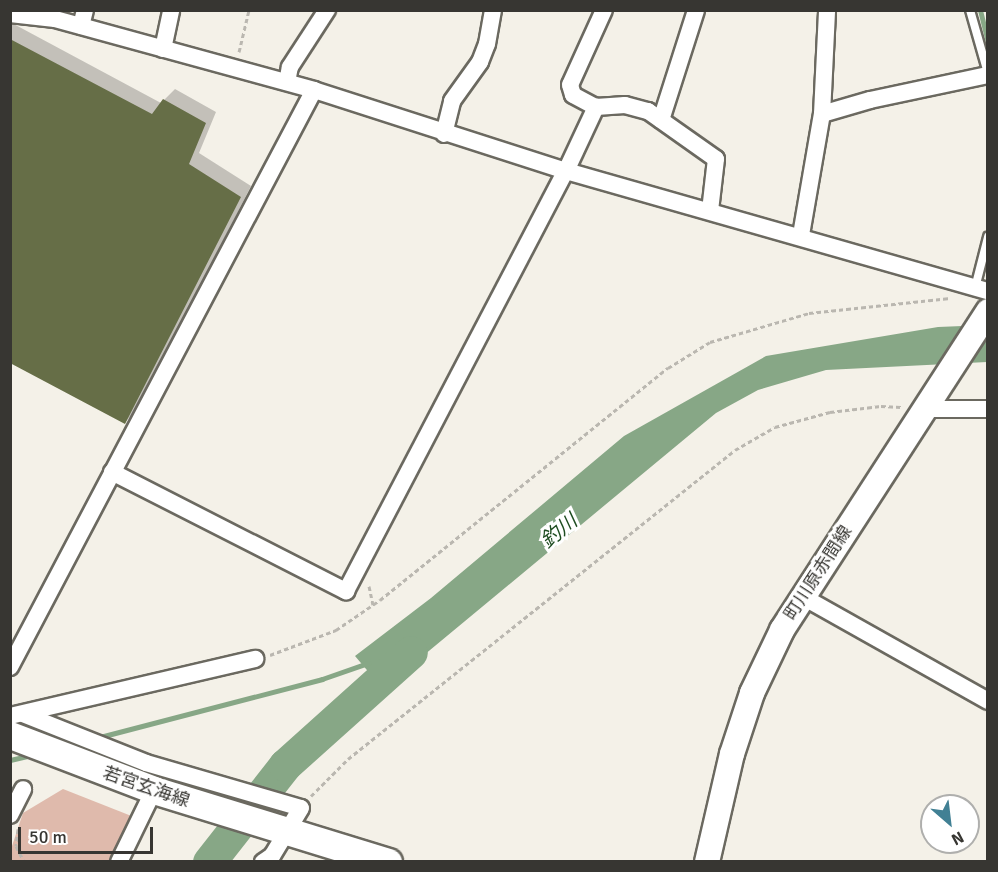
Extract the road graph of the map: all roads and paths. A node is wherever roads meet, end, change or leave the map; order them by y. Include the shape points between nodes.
1 (171, 10) edge
2 (249, 10) edge
3 (327, 10) edge
4 (493, 10) edge
5 (604, 10) edge
6 (696, 10) edge
7 (827, 10) edge
8 (970, 10) edge
9 (10, 14) edge
10 (83, 18) edge
11 (163, 49) junction
12 (235, 68) junction
13 (987, 74) edge
14 (287, 82) junction
15 (314, 90) junction
16 (596, 107) junction
17 (822, 114) junction
18 (661, 120) junction
19 (444, 134) junction
20 (566, 171) junction
21 (711, 211) junction
22 (801, 235) junction
23 (987, 237) edge
24 (981, 289) edge
25 (956, 298) dead end
26 (987, 311) edge
27 (924, 409) junction
28 (987, 409) edge
29 (112, 472) junction
30 (803, 597) junction
31 (255, 659) joint
32 (10, 667) edge
33 (987, 701) edge
34 (15, 722) edge
35 (23, 789) dead end
36 (154, 790) junction
37 (201, 792) junction
38 (10, 815) edge
39 (288, 822) junction
40 (54, 861) edge
41 (63, 861) edge
42 (118, 861) edge
43 (262, 861) edge
44 (388, 861) edge
45 (707, 861) edge

1 - 11 street
2 - 12 path
3 - 14 street via 290,67
4 - 19 street via 480,62 452,101
5 - 16 street via 570,85 573,95
6 - 18 street
7 - 17 street
8 - 13 lane
9 - 10 street
10 - 11 street
11 - 12 street
12 - 14 street
13 - 17 street via 870,99
14 - 15 street
15 - 19 street
15 - 29 street
16 - 18 street via 625,105 648,111
16 - 20 street
17 - 22 street
18 - 21 street via 716,159
19 - 20 street
20 - 21 street
20 - 29 street via 346,591
21 - 22 street
22 - 24 street
23 - 24 lane
25 - 31 path via 808,313 710,342 668,368 380,600 336,630 298,647
26 - 27 main road, 町川原赤間線
27 - 28 street
27 - 30 main road, 町川原赤間線
27 - 39 path via 880,406 830,412 775,427 735,450 348,759
29 - 32 street
30 - 33 street
30 - 45 main road, 町川原赤間線 via 752,693 732,754
31 - 34 street
34 - 36 main road, 若宮玄海線 via 99,771
34 - 37 street via 134,758
35 - 38 street
36 - 37 main road, 若宮玄海線
36 - 42 street
37 - 39 main road, 若宮玄海線
39 - 43 street via 272,856
39 - 44 main road, 若宮玄海線
40 - 41 path

